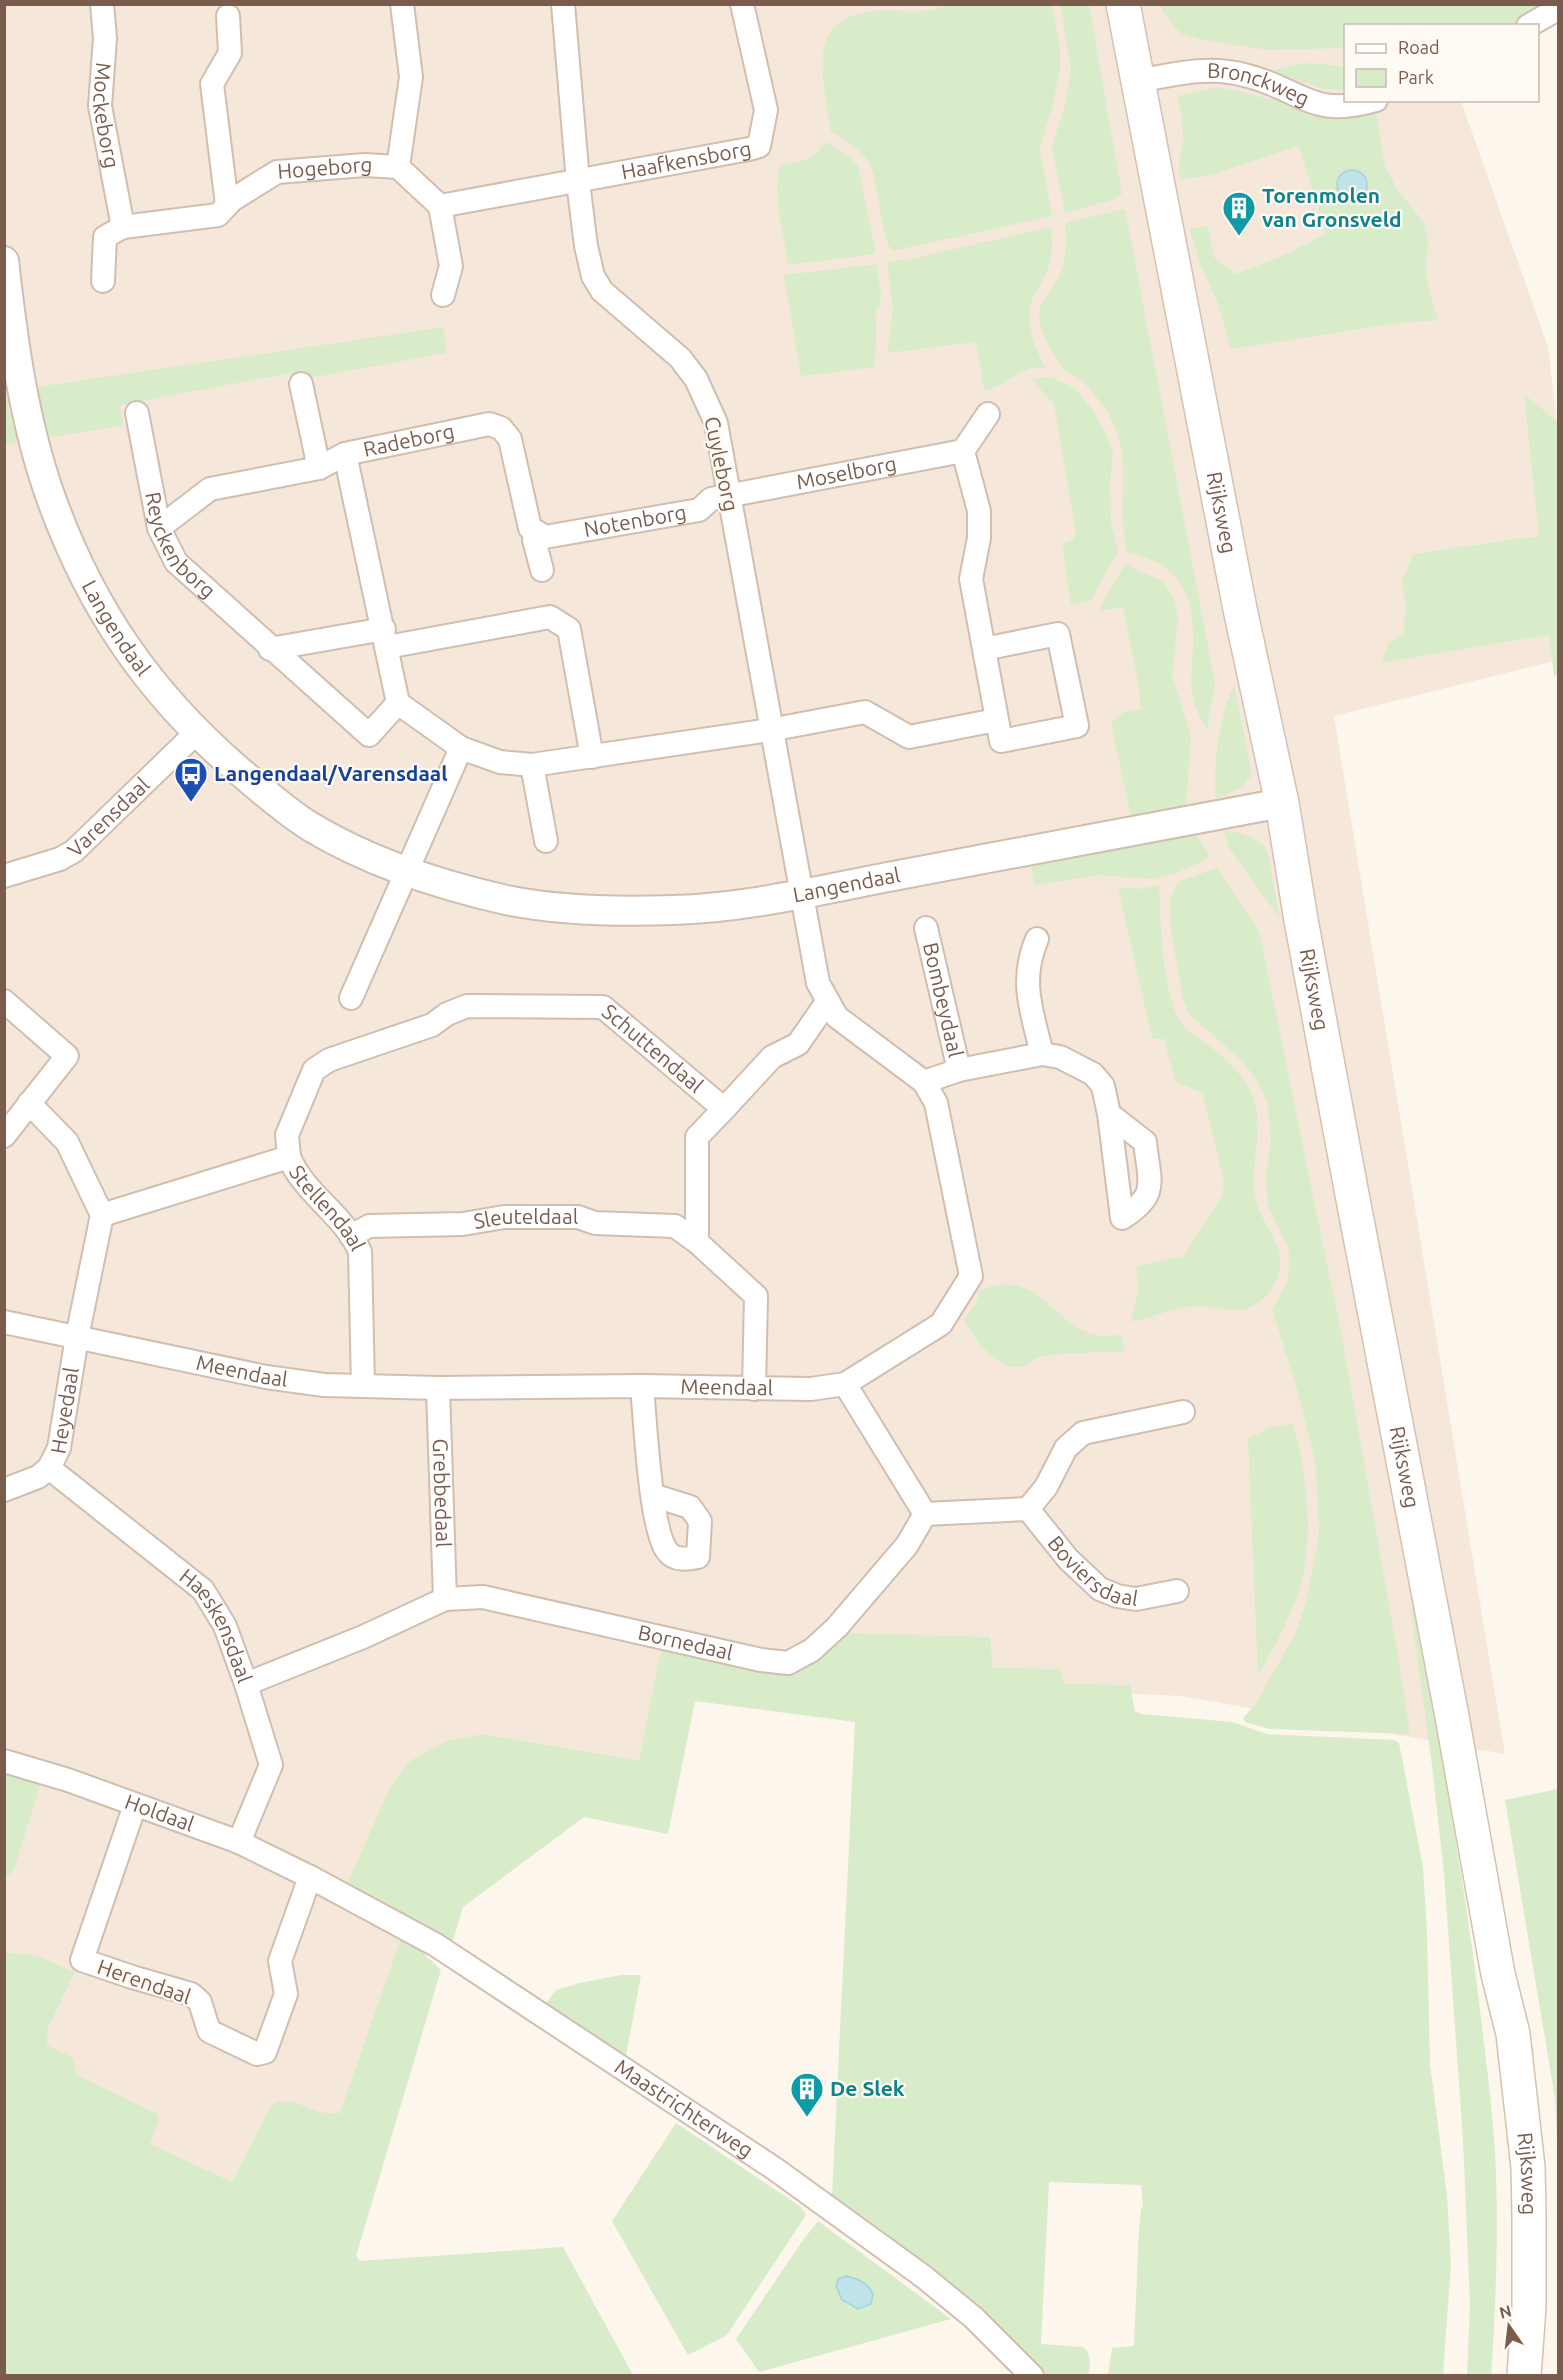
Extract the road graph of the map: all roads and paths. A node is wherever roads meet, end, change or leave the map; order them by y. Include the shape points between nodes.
1 (102, 4) edge
2 (402, 4) edge
3 (562, 4) edge
4 (742, 4) edge
5 (1123, 4) edge
6 (1558, 9) edge
7 (228, 16) dead end
8 (1532, 24) edge
9 (1138, 81) junction
10 (1367, 102) edge
11 (398, 167) junction
12 (578, 182) junction
13 (227, 205) junction
14 (440, 206) junction
15 (123, 227) junction
16 (4, 261) edge
17 (103, 281) dead end
18 (443, 295) dead end
19 (301, 384) dead end
20 (137, 413) dead end
21 (988, 414) dead end
22 (963, 451) junction
23 (345, 454) junction
24 (318, 468) junction
25 (730, 495) junction
26 (159, 528) junction
27 (538, 533) junction
28 (542, 570) dead end
29 (385, 638) junction
30 (270, 649) junction
31 (984, 649) junction
32 (398, 703) junction
33 (996, 720) junction
34 (770, 730) junction
35 (196, 733) junction
36 (461, 748) junction
37 (592, 757) junction
38 (532, 765) junction
39 (1282, 803) junction
40 (546, 841) dead end
41 (409, 871) junction
42 (4, 876) edge
43 (800, 893) junction
44 (926, 928) dead end
45 (1037, 939) dead end
46 (351, 998) dead end
47 (4, 1001) edge
48 (827, 1002) junction
49 (1042, 1054) junction
50 (959, 1070) junction
51 (924, 1082) junction
52 (28, 1103) junction
53 (724, 1108) junction
54 (1108, 1114) dead end
55 (4, 1136) edge
56 (289, 1157) junction
57 (102, 1215) junction
58 (351, 1236) junction
59 (697, 1242) junction
60 (4, 1322) edge
61 (78, 1338) junction
62 (845, 1384) junction
63 (363, 1386) junction
64 (642, 1386) junction
65 (438, 1388) junction
66 (754, 1389) junction
67 (1183, 1412) dead end
68 (49, 1468) junction
69 (4, 1490) edge
70 (652, 1495) dead end
71 (1028, 1509) junction
72 (925, 1514) junction
73 (1177, 1591) dead end
74 (445, 1599) junction
75 (246, 1684) junction
76 (4, 1761) edge
77 (135, 1805) junction
78 (239, 1842) junction
79 (310, 1877) junction
80 (1498, 1974) junction
81 (1032, 2376) edge
82 (1507, 2376) edge
83 (1524, 2376) edge

1 - 15 street, Mockeborg via 105,38 100,106
2 - 11 street, Hogeborg via 411,77
3 - 12 street, Cuyleborg
4 - 12 street, Haafkensborg via 766,110 759,146
5 - 9 main road, Rijksweg
6 - 8 street
7 - 13 street via 230,53 212,84
9 - 10 street, Bronckweg via 1210,69 1248,76 1327,106
9 - 39 main road, Rijksweg via 1240,609
11 - 13 street, Hogeborg via 364,165 277,172
11 - 14 street, Hogeborg
12 - 14 street
12 - 25 street, Cuyleborg via 593,276 602,291 680,358 696,379 716,423
13 - 15 street via 218,215
14 - 18 street via 451,266
15 - 17 street via 105,237
16 - 35 street, Langendaal via 33,442 61,525 97,604 150,681
19 - 24 street
20 - 26 street, Reyckenborg
21 - 22 street
22 - 25 street, Moselborg
22 - 31 street via 979,511 979,538 971,579
23 - 24 street, Radeborg
23 - 27 street, Radeborg via 489,424 501,428 510,439 530,528
23 - 29 street
24 - 26 street, Radeborg via 210,489
25 - 27 street, Notenborg via 711,499 699,510 545,537
25 - 34 street, Cuyleborg
26 - 30 street, Reyckenborg via 176,562
27 - 28 street via 534,540
29 - 30 street
29 - 32 street
29 - 37 street via 550,617 569,629
30 - 32 street, Reyckenborg via 369,735
31 - 33 street
31 - 33 street via 1058,634 1077,726 1001,741
32 - 36 street
33 - 34 street via 909,737 865,712
34 - 37 street
34 - 43 street, Cuyleborg
35 - 41 street, Langendaal via 298,818 359,851
35 - 42 street, Varensdaal via 74,851
36 - 38 street via 500,762
36 - 41 street
37 - 38 street
38 - 40 street
39 - 43 street, Langendaal
39 - 80 main road, Rijksweg
41 - 43 street, Langendaal via 508,900 606,910 717,907
41 - 46 street
43 - 48 street, Meendaal via 818,983
44 - 50 street, Bombeydaal
45 - 49 street via 1028,958 1027,987
47 - 52 street via 67,1056
48 - 51 street, Meendaal via 837,1017
48 - 53 street, Schuttendaal via 798,1044 772,1057
49 - 50 street, Bombeydaal
49 - 54 street, Bombeydaal via 1060,1057 1093,1074 1103,1086
50 - 51 street, Bombeydaal
51 - 62 street, Meendaal via 936,1103 971,1276 941,1324
52 - 55 street
52 - 57 street via 67,1142
53 - 56 street, Schuttendaal via 603,1007 468,1006 432,1025 329,1060 314,1070 287,1135
53 - 59 street via 697,1137
56 - 57 street, Stellendaal
56 - 58 street, Stellendaal via 298,1175
57 - 61 street
58 - 59 street, Sleuteldaal via 369,1226 463,1224 504,1217 578,1217 595,1223 675,1226
58 - 63 street, Stellendaal via 362,1259
59 - 66 street, Sleuteldaal via 756,1296
60 - 61 street, Meendaal
61 - 63 street, Meendaal via 296,1383
61 - 68 street, Heyedaal via 59,1448
62 - 66 street, Meendaal via 811,1389
62 - 72 street
63 - 65 street, Meendaal
64 - 65 street, Meendaal
64 - 66 street, Meendaal
64 - 70 street
65 - 74 street, Grebbedaal
67 - 71 street via 1083,1433 1066,1448 1046,1487
68 - 69 street, Heyedaal via 38,1477
68 - 75 street, Haeskensdaal via 203,1590 225,1626
71 - 72 street
71 - 73 street, Boviersdaal via 1068,1559 1100,1589 1136,1599
72 - 74 street, Bornedaal via 907,1545 837,1627 812,1650 788,1663 483,1597
74 - 75 street, Bornedaal
75 - 78 street, Haeskensdaal via 271,1765
76 - 77 street, Holdaal
77 - 78 street, Holdaal
77 - 79 street, Herendaal via 82,1960 191,1994 200,2002 209,2031 257,2054 265,2052 286,1994 280,1961
78 - 79 street, Holdaal
79 - 81 street, Maastrichterweg via 436,1945 775,2169 924,2277 974,2318
80 - 82 main road, Rijksweg via 1514,2216
80 - 83 main road, Rijksweg via 1513,2034 1527,2167 1530,2263

